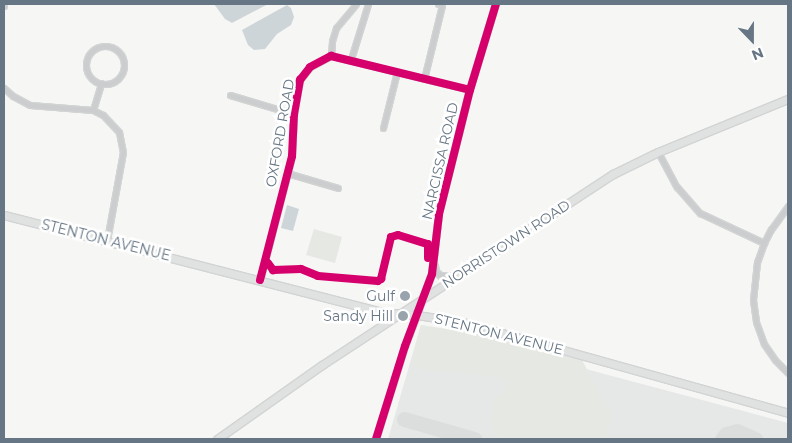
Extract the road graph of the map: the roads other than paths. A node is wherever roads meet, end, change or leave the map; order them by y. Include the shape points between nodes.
1 (356, 4) edge
2 (368, 4) edge
3 (438, 4) edge
4 (496, 4) edge
5 (332, 56) junction
6 (352, 59) junction
7 (397, 72) junction
8 (424, 78) junction
9 (100, 83) junction
10 (4, 88) edge
11 (470, 90) junction
12 (230, 95) dead end
13 (788, 99) edge
14 (92, 110) junction
15 (294, 114) junction
16 (383, 128) dead end
17 (658, 152) junction
18 (288, 174) junction
19 (338, 188) dead end
20 (788, 206) edge
21 (4, 215) edge
22 (107, 240) junction
23 (764, 243) junction
24 (434, 263) junction
25 (457, 275) junction
26 (260, 280) junction
27 (424, 298) junction
28 (417, 314) junction
29 (401, 315) junction
30 (788, 373) edge
31 (788, 413) edge
32 (217, 439) edge
33 (376, 439) edge

1 - 5 street via 336,28
2 - 6 street
3 - 8 street via 442,5
4 - 11 street, NARCISSA ROAD
5 - 6 street
5 - 15 street, OXFORD ROAD via 310,67 300,80
6 - 7 street
7 - 8 street
7 - 16 street
8 - 11 street
9 - 9 street via 113,82 123,70 123,57 108,46 96,49 87,61 89,74
9 - 14 street
10 - 14 street via 30,105
11 - 24 street, NARCISSA ROAD via 439,214
12 - 15 street
13 - 17 main road, NORRISTOWN ROAD
14 - 22 street via 103,115 115,127 122,145
15 - 18 street, OXFORD ROAD
17 - 23 street via 677,187 700,214
17 - 25 main road, NORRISTOWN ROAD via 613,174
18 - 19 street
18 - 26 street, OXFORD ROAD
20 - 23 street
21 - 22 main road, STENTON AVENUE
22 - 26 main road, STENTON AVENUE
23 - 30 street via 757,262 754,286 756,322 770,353
24 - 25 street via 436,272 441,276
24 - 27 street, NARCISSA ROAD
25 - 27 main road, NORRISTOWN ROAD
26 - 29 main road, STENTON AVENUE
27 - 28 street, NARCISSA ROAD
27 - 29 main road, NORRISTOWN ROAD
28 - 29 main road, STENTON AVENUE
28 - 31 main road, STENTON AVENUE via 463,322
28 - 33 street, NARCISSA ROAD
29 - 32 main road, NORRISTOWN ROAD via 322,365

